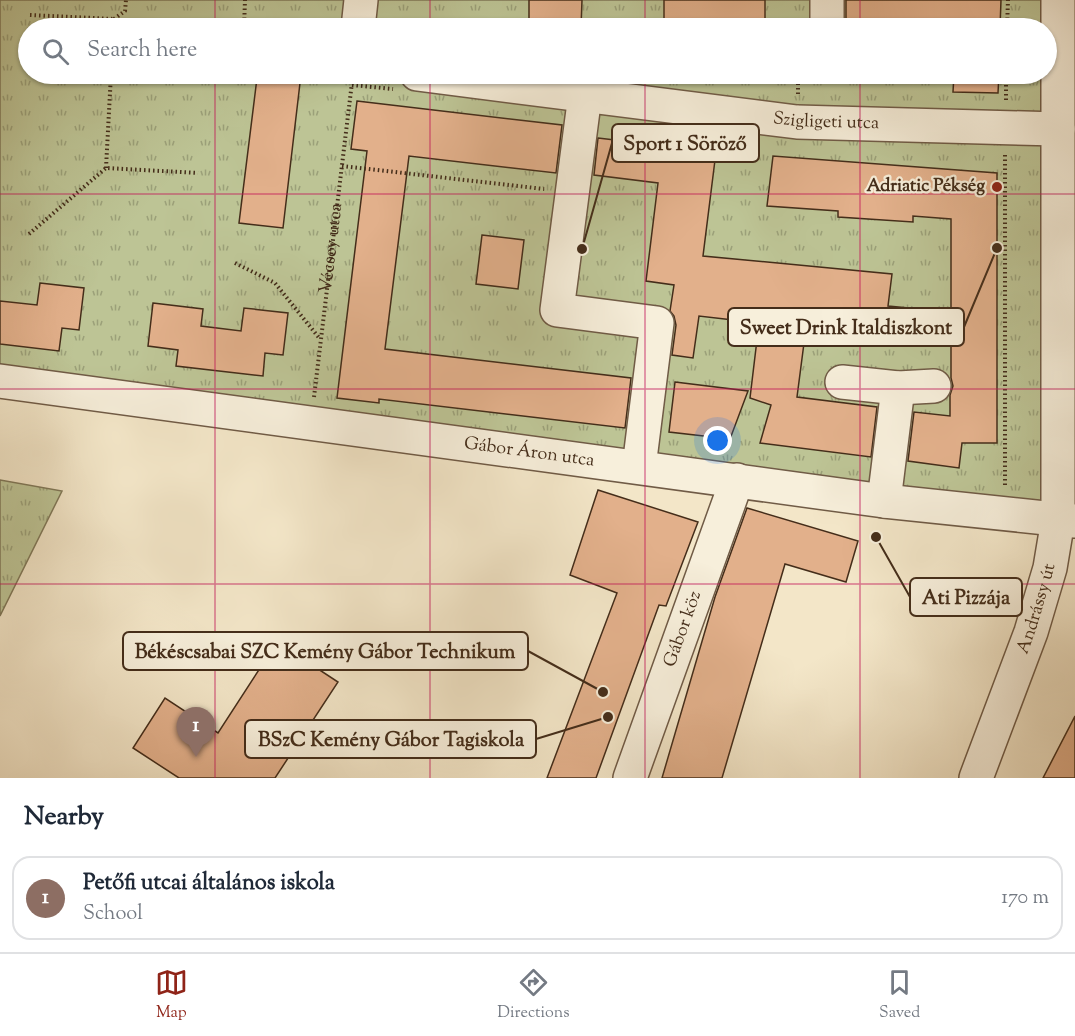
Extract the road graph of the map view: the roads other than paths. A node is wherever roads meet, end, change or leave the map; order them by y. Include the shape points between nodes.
1 (361, 0) edge
2 (827, 0) edge
3 (1058, 0) edge
4 (359, 18) edge
5 (826, 18) edge
6 (1066, 49) edge
7 (497, 84) edge
8 (585, 95) junction
9 (1058, 129) junction
10 (0, 381) edge
11 (842, 382) dead end
12 (934, 386) dead end
13 (898, 388) junction
14 (639, 467) junction
15 (738, 480) junction
16 (884, 501) junction
17 (1067, 520) edge
18 (630, 778) edge
19 (976, 778) edge

1 - 4 street
2 - 5 street
3 - 6 street, Andrássy út
6 - 9 street, Andrássy út
7 - 8 street, Szigligeti utca
8 - 9 street, Szigligeti utca via 797,122
8 - 14 street via 557,310 657,323
9 - 17 street, Andrássy út
10 - 14 street, Gábor Áron utca
11 - 13 street
12 - 13 street
13 - 16 street
14 - 15 street, Gábor Áron utca
15 - 16 street, Gábor Áron utca
15 - 18 street, Gábor köz
16 - 17 street, Gábor Áron utca
17 - 19 street, Andrássy út via 1031,632

